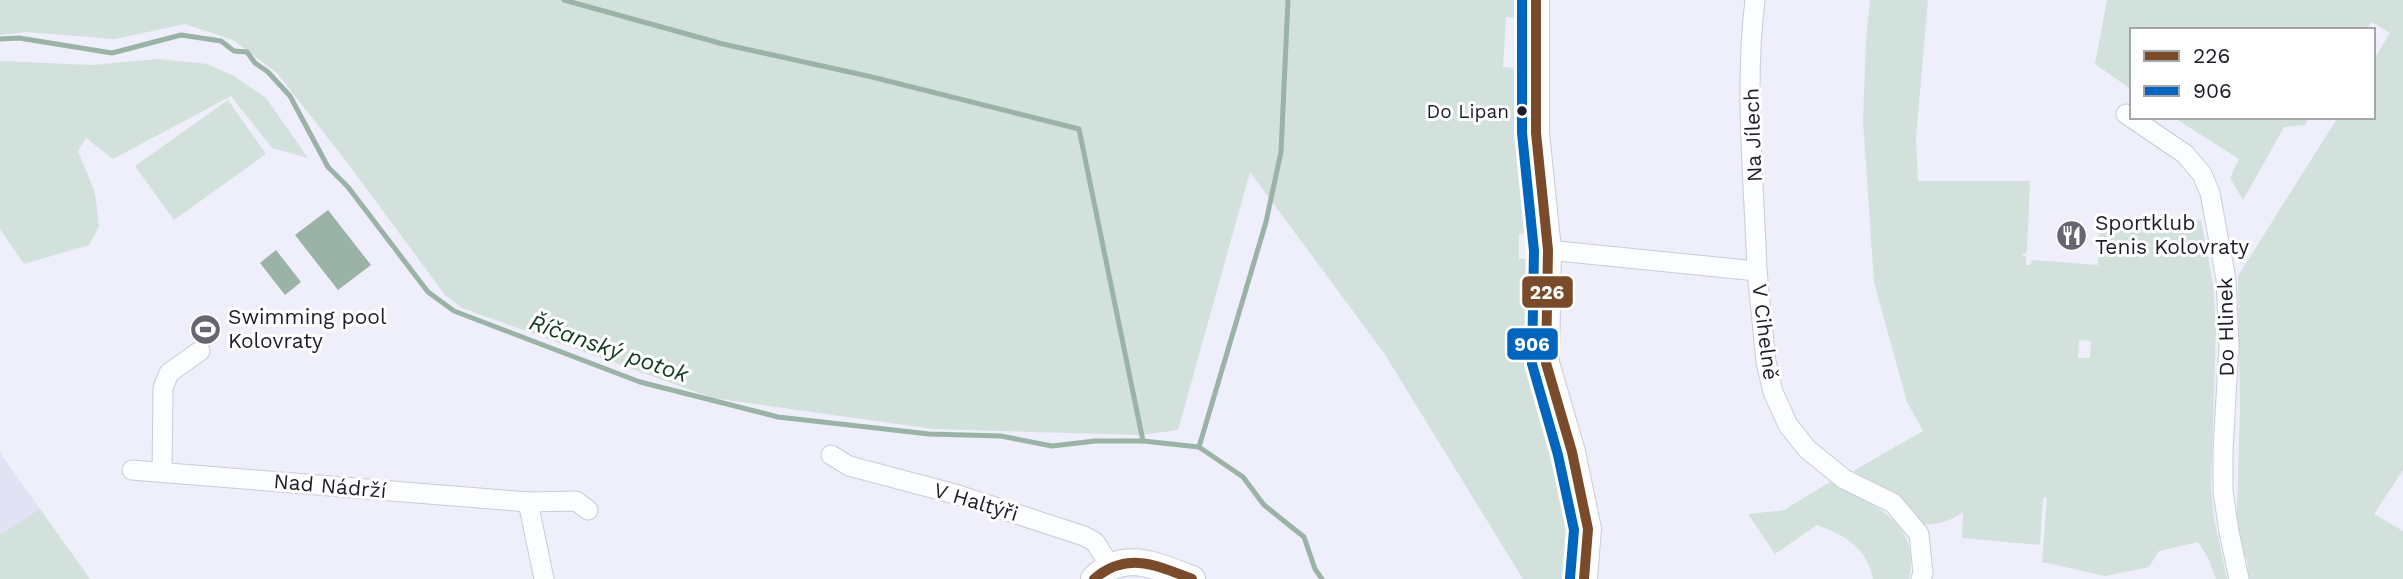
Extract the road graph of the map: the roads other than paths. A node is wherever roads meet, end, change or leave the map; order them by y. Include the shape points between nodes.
1 (1536, 0) edge
2 (1755, 0) edge
3 (2126, 114) dead end
4 (2130, 117) edge
5 (2133, 119) edge
6 (1548, 250) junction
7 (1757, 271) junction
8 (200, 351) dead end
9 (831, 455) dead end
10 (132, 470) dead end
11 (162, 472) junction
12 (528, 502) junction
13 (588, 510) dead end
14 (1102, 572) edge
15 (544, 579) edge
16 (1192, 579) edge
17 (1584, 579) edge
18 (1921, 579) edge
19 (2239, 579) edge

1 - 6 street via 1536,133
2 - 7 street, Na Jílech via 1751,119
3 - 4 street, Do Hlinek
5 - 19 street, Do Hlinek via 2185,154 2202,174 2210,193 2226,279 2223,491
6 - 7 street, V Cihelně
6 - 17 street via 1546,363 1588,529
7 - 18 street, V Cihelně via 1766,362 1788,425 1807,449 1844,479 1893,503 1919,534
8 - 11 street via 166,378
9 - 14 street, V Haltýři via 849,466 1084,536 1095,542
10 - 11 street, Nad Nádrží
11 - 12 street, Nad Nádrží
12 - 13 street, Nad Nádrží via 576,501
12 - 15 street
14 - 16 street via 1123,562 1145,562

